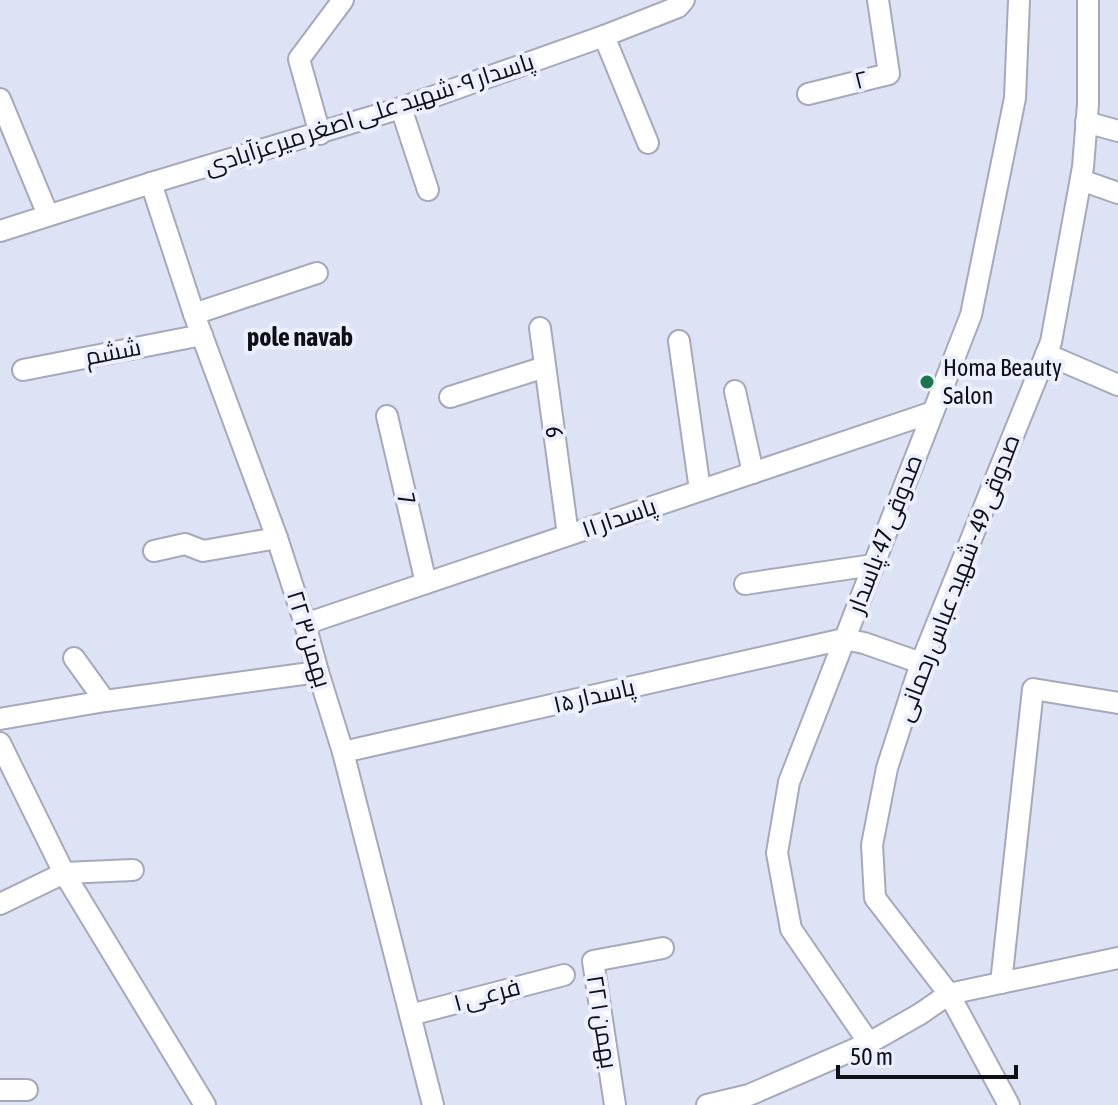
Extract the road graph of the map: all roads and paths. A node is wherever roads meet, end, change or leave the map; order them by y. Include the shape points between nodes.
1 (343, 0) edge
2 (878, 0) edge
3 (1019, 0) edge
4 (1088, 0) edge
5 (679, 2) edge
6 (604, 36) junction
7 (808, 94) dead end
8 (0, 99) edge
9 (401, 108) junction
10 (1086, 122) junction
11 (1118, 131) edge
12 (320, 134) junction
13 (648, 143) dead end
14 (1081, 180) junction
15 (151, 183) junction
16 (428, 190) dead end
17 (1118, 193) edge
18 (48, 215) junction
19 (0, 231) edge
20 (317, 273) dead end
21 (194, 314) junction
22 (540, 328) dead end
23 (202, 335) junction
24 (679, 341) dead end
25 (1046, 354) junction
26 (545, 367) junction
27 (23, 370) dead end
28 (1118, 385) edge
29 (735, 391) dead end
30 (450, 397) dead end
31 (933, 412) junction
32 (387, 416) dead end
33 (753, 473) junction
34 (700, 490) junction
35 (568, 535) junction
36 (277, 538) junction
37 (154, 551) dead end
38 (873, 565) junction
39 (426, 583) junction
40 (745, 584) dead end
41 (305, 624) junction
42 (854, 641) junction
43 (74, 658) dead end
44 (913, 660) junction
45 (318, 672) junction
46 (105, 701) junction
47 (1118, 703) edge
48 (0, 719) edge
49 (0, 743) edge
50 (343, 752) junction
51 (133, 870) dead end
52 (64, 873) junction
53 (0, 904) edge
54 (663, 948) dead end
55 (1118, 958) edge
56 (564, 975) dead end
57 (1001, 983) junction
58 (949, 994) junction
59 (410, 1015) junction
60 (869, 1043) junction
61 (0, 1090) edge
62 (27, 1090) dead end
63 (205, 1105) edge
64 (433, 1105) edge
65 (615, 1105) edge
66 (707, 1105) edge
67 (1009, 1105) edge

1 - 12 street via 299,59
2 - 7 street, ۲ via 889,74
3 - 31 street, صدوقی 47-پاسدار via 1015,98 971,315
4 - 10 street, صدوقی 49 - شهید عباس رحمانی
5 - 6 street, پاسدار ۹- شهید علی اصغر میرعزآبادی
6 - 9 street, پاسدار ۹- شهید علی اصغر میرعزآبادی
6 - 13 street
8 - 18 street
9 - 12 street, پاسدار ۹- شهید علی اصغر میرعزآبادی
9 - 16 street
10 - 11 street
10 - 14 street, صدوقی 49 - شهید عباس رحمانی
12 - 15 street, پاسدار ۹- شهید علی اصغر میرعزآبادی
14 - 17 street
14 - 25 street, صدوقی 49 - شهید عباس رحمانی
15 - 18 street, پاسدار ۹- شهید علی اصغر میرعزآبادی
15 - 21 street, ۲۲ بهمن۳
18 - 19 street, پاسدار ۹- شهید علی اصغر میرعزآبادی
20 - 21 street
21 - 23 street, ۲۲ بهمن۳
22 - 26 street, 6
23 - 27 street, ششم
23 - 36 street, ۲۲ بهمن۳
24 - 34 street
25 - 28 street
25 - 44 street, صدوقی 49 - شهید عباس رحمانی
26 - 30 street
26 - 35 street, 6
29 - 33 street
31 - 33 street, پاسدار ۱۱
31 - 38 street, صدوقی 47-پاسدار
32 - 39 street, 7
33 - 34 street, پاسدار ۱۱
34 - 35 street, پاسدار ۱۱
35 - 39 street, پاسدار ۱۱
36 - 37 street via 203,551 185,544
36 - 41 street, ۲۲ بهمن۳
38 - 40 street
38 - 42 street, صدوقی 47-پاسدار
39 - 41 street, پاسدار ۱۱
41 - 45 street, ۲۲ بهمن۳
42 - 44 street
42 - 50 street, پاسدار ۱۵
42 - 60 street, صدوقی 47-پاسدار via 789,782 777,853 791,929
43 - 46 street
44 - 58 street, صدوقی 49 - شهید عباس رحمانی via 872,845 875,898
45 - 46 street
45 - 50 street, ۲۲ بهمن۳
46 - 48 street
47 - 57 street via 1033,689
49 - 52 street
50 - 59 street, ۲۲ بهمن۳
51 - 52 street
52 - 53 street
52 - 63 street
54 - 65 street, ۲۲ بهمن ۱ via 593,961
55 - 57 street
56 - 59 street, فرعی ۱
57 - 58 street
58 - 60 street
58 - 67 street, صدوقی 49 - شهید عباس رحمانی
59 - 64 street, ۲۲ بهمن۳
60 - 66 street via 749,1095
61 - 62 street

